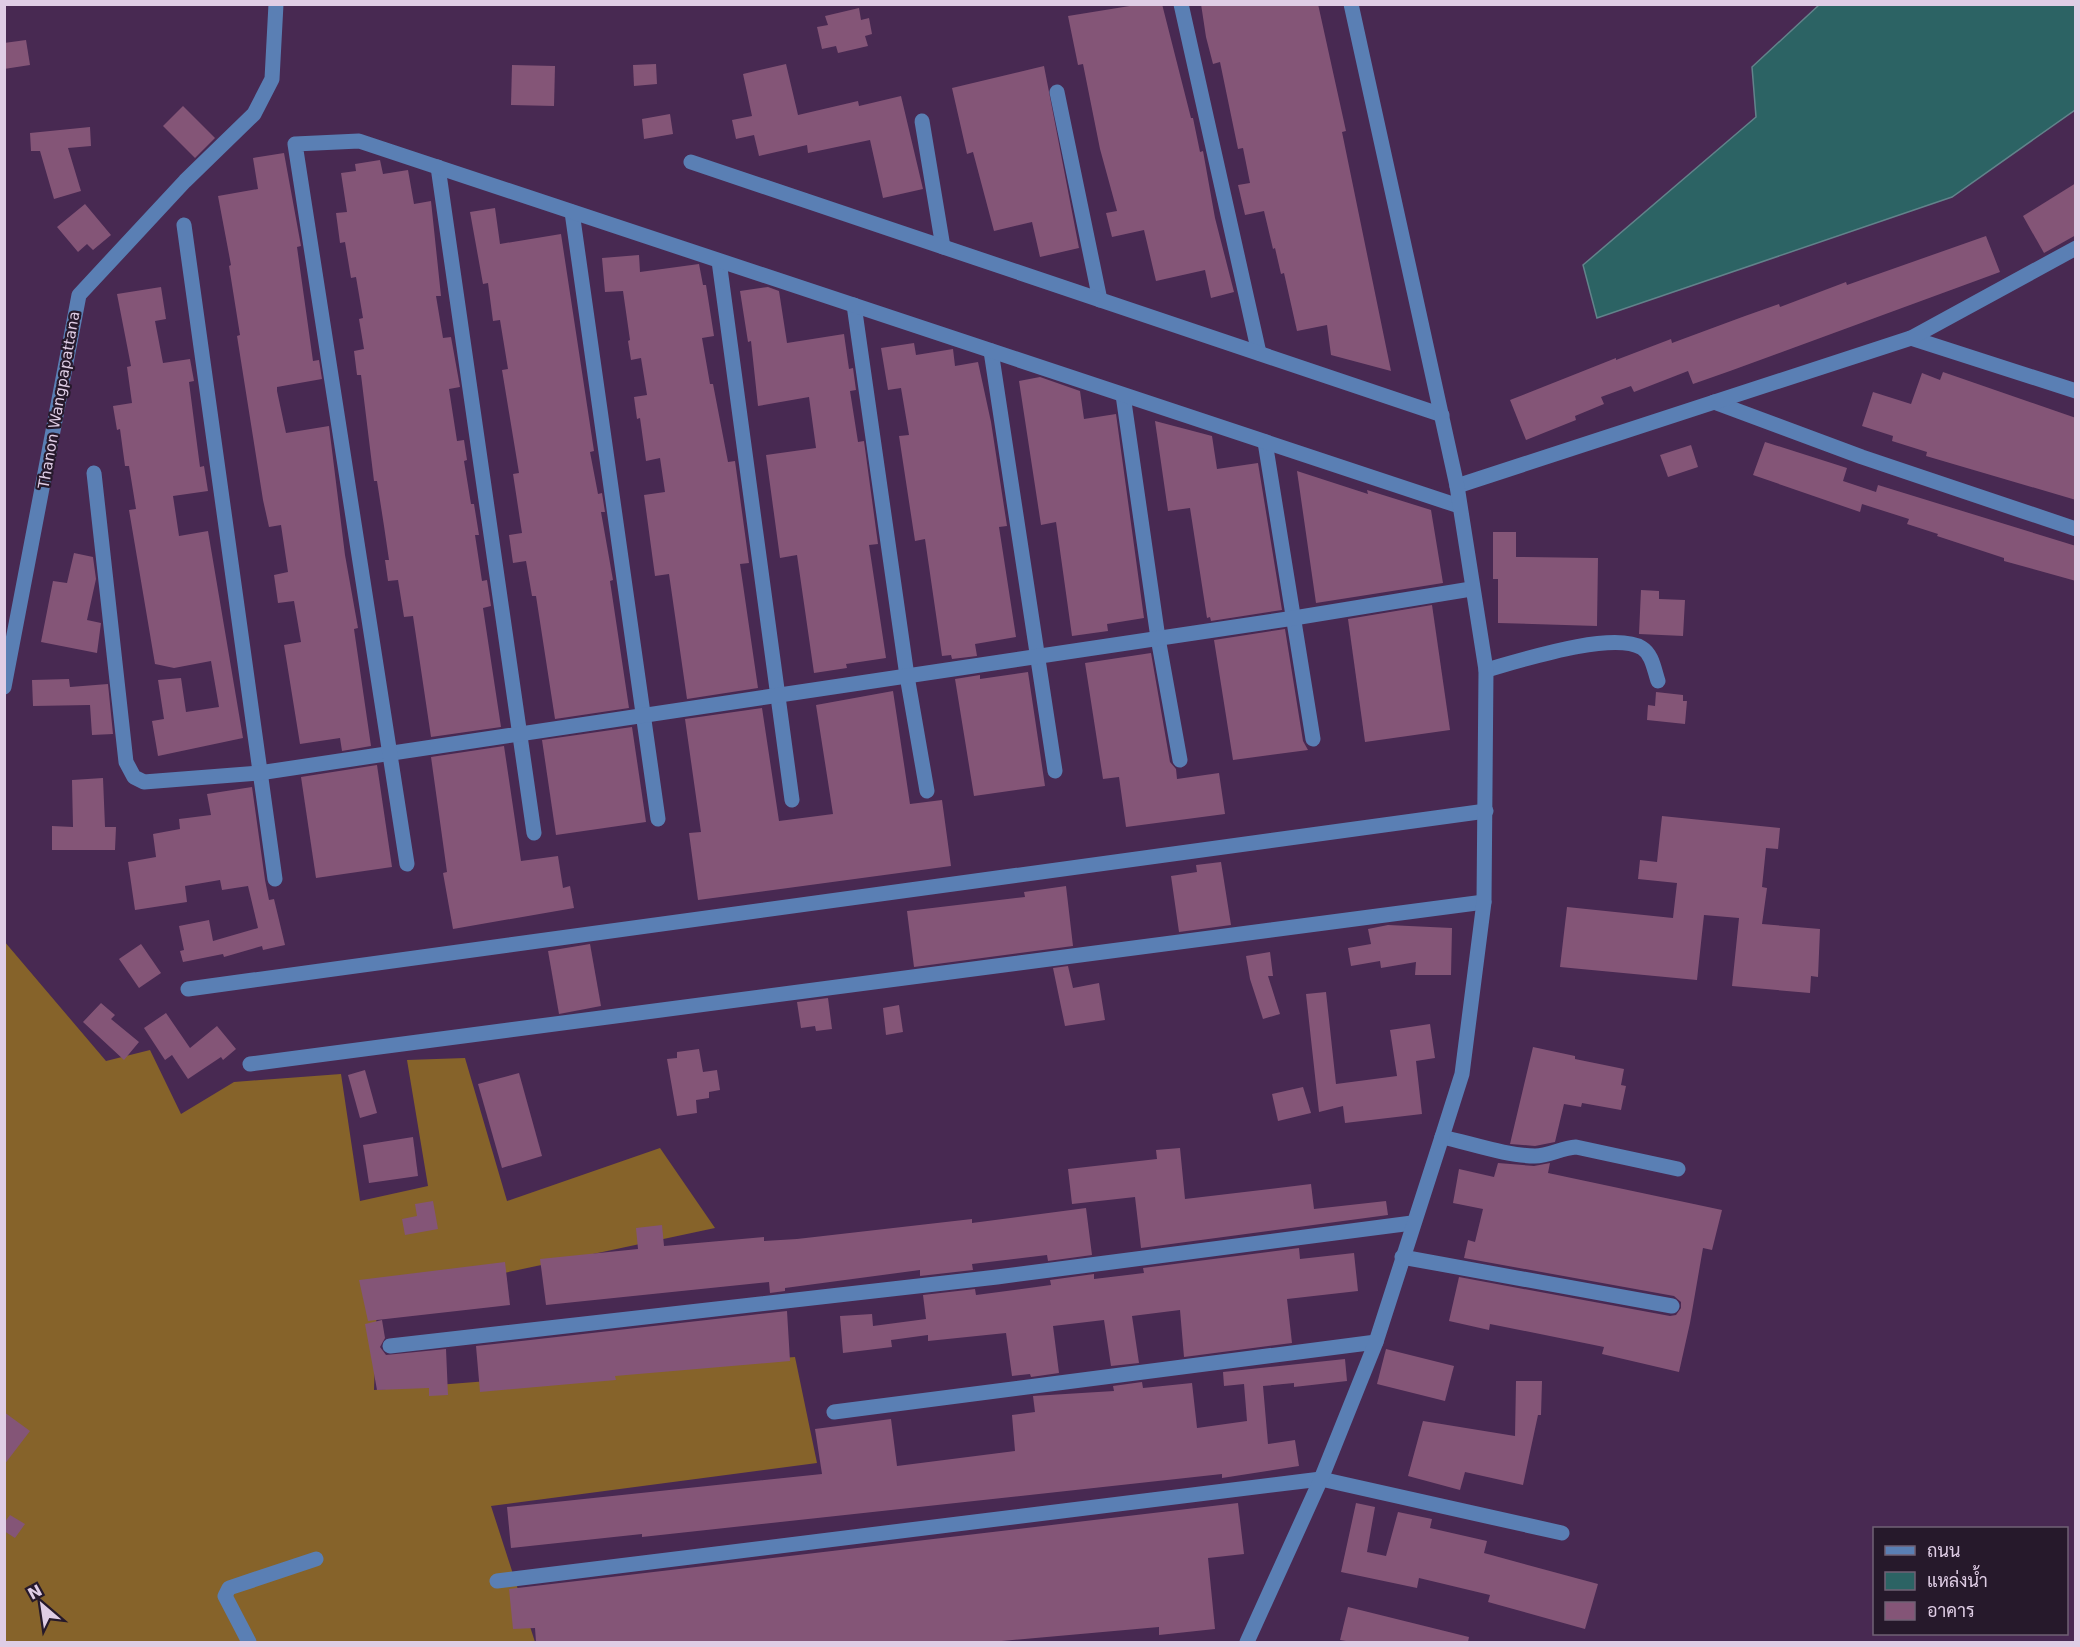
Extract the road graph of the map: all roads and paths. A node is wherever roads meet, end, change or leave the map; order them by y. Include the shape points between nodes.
1 (276, 4) edge
2 (1181, 4) edge
3 (1351, 4) edge
4 (1057, 92) dead end
5 (922, 121) dead end
6 (691, 162) dead end
7 (438, 167) junction
8 (572, 212) junction
9 (184, 225) dead end
10 (943, 247) junction
11 (2076, 248) edge
12 (719, 261) junction
13 (1100, 300) junction
14 (854, 305) junction
15 (1911, 338) junction
16 (992, 351) junction
17 (1259, 353) junction
18 (2076, 391) edge
19 (1124, 394) junction
20 (1714, 402) junction
21 (1442, 415) junction
22 (1265, 442) junction
23 (94, 473) dead end
24 (1457, 486) junction
25 (1459, 506) junction
26 (2076, 529) edge
27 (1472, 589) junction
28 (1294, 618) junction
29 (1158, 638) junction
30 (1040, 656) junction
31 (1486, 670) junction
32 (907, 676) junction
33 (1658, 681) dead end
34 (4, 687) edge
35 (778, 695) junction
36 (642, 716) junction
37 (518, 734) junction
38 (1313, 739) dead end
39 (389, 754) junction
40 (1180, 760) dead end
41 (1055, 771) dead end
42 (259, 773) junction
43 (927, 791) dead end
44 (792, 800) dead end
45 (1486, 811) junction
46 (658, 819) dead end
47 (534, 833) dead end
48 (407, 864) dead end
49 (275, 879) dead end
50 (1484, 902) junction
51 (188, 989) dead end
52 (250, 1064) dead end
53 (1442, 1137) junction
54 (1678, 1169) dead end
55 (1412, 1223) junction
56 (1402, 1257) junction
57 (1672, 1306) dead end
58 (1376, 1342) junction
59 (390, 1346) dead end
60 (834, 1412) dead end
61 (1322, 1479) junction
62 (1562, 1533) dead end
63 (316, 1560) dead end
64 (497, 1581) dead end
65 (249, 1642) edge
66 (1247, 1642) edge

1 - 34 street, Thanon Wangpapattana via 272,79 254,114 184,181 79,295
2 - 17 street
3 - 21 street
4 - 13 street
5 - 10 street
6 - 10 street
7 - 8 street
7 - 37 street
7 - 39 street via 359,141 295,144
8 - 12 street
8 - 36 street
9 - 42 street
10 - 13 street
11 - 15 street
12 - 14 street
12 - 35 street
13 - 17 street
14 - 16 street
14 - 32 street
15 - 18 street
15 - 20 street
16 - 19 street
16 - 30 street
17 - 21 street
19 - 22 street
19 - 29 street
20 - 24 street
20 - 26 street
21 - 24 street
22 - 25 street
22 - 28 street
23 - 42 street via 129,770 144,782
24 - 25 street
25 - 27 street
27 - 28 street
27 - 31 street
28 - 29 street
28 - 38 street
29 - 30 street
29 - 40 street
30 - 32 street
30 - 41 street
31 - 33 street via 1612,641 1640,646 1648,653
31 - 45 street
32 - 35 street
32 - 43 street
35 - 36 street
35 - 44 street
36 - 37 street
36 - 46 street
37 - 39 street
37 - 47 street
39 - 42 street
39 - 48 street
42 - 49 street
45 - 50 street
45 - 51 street
50 - 52 street
50 - 53 street via 1462,1074
53 - 54 street via 1529,1156 1576,1147
53 - 55 street
55 - 56 street
55 - 59 street via 997,1277
56 - 57 street
56 - 58 street
58 - 60 street
58 - 61 street
61 - 62 street
61 - 64 street
61 - 66 street
63 - 65 street via 229,1588 225,1596

